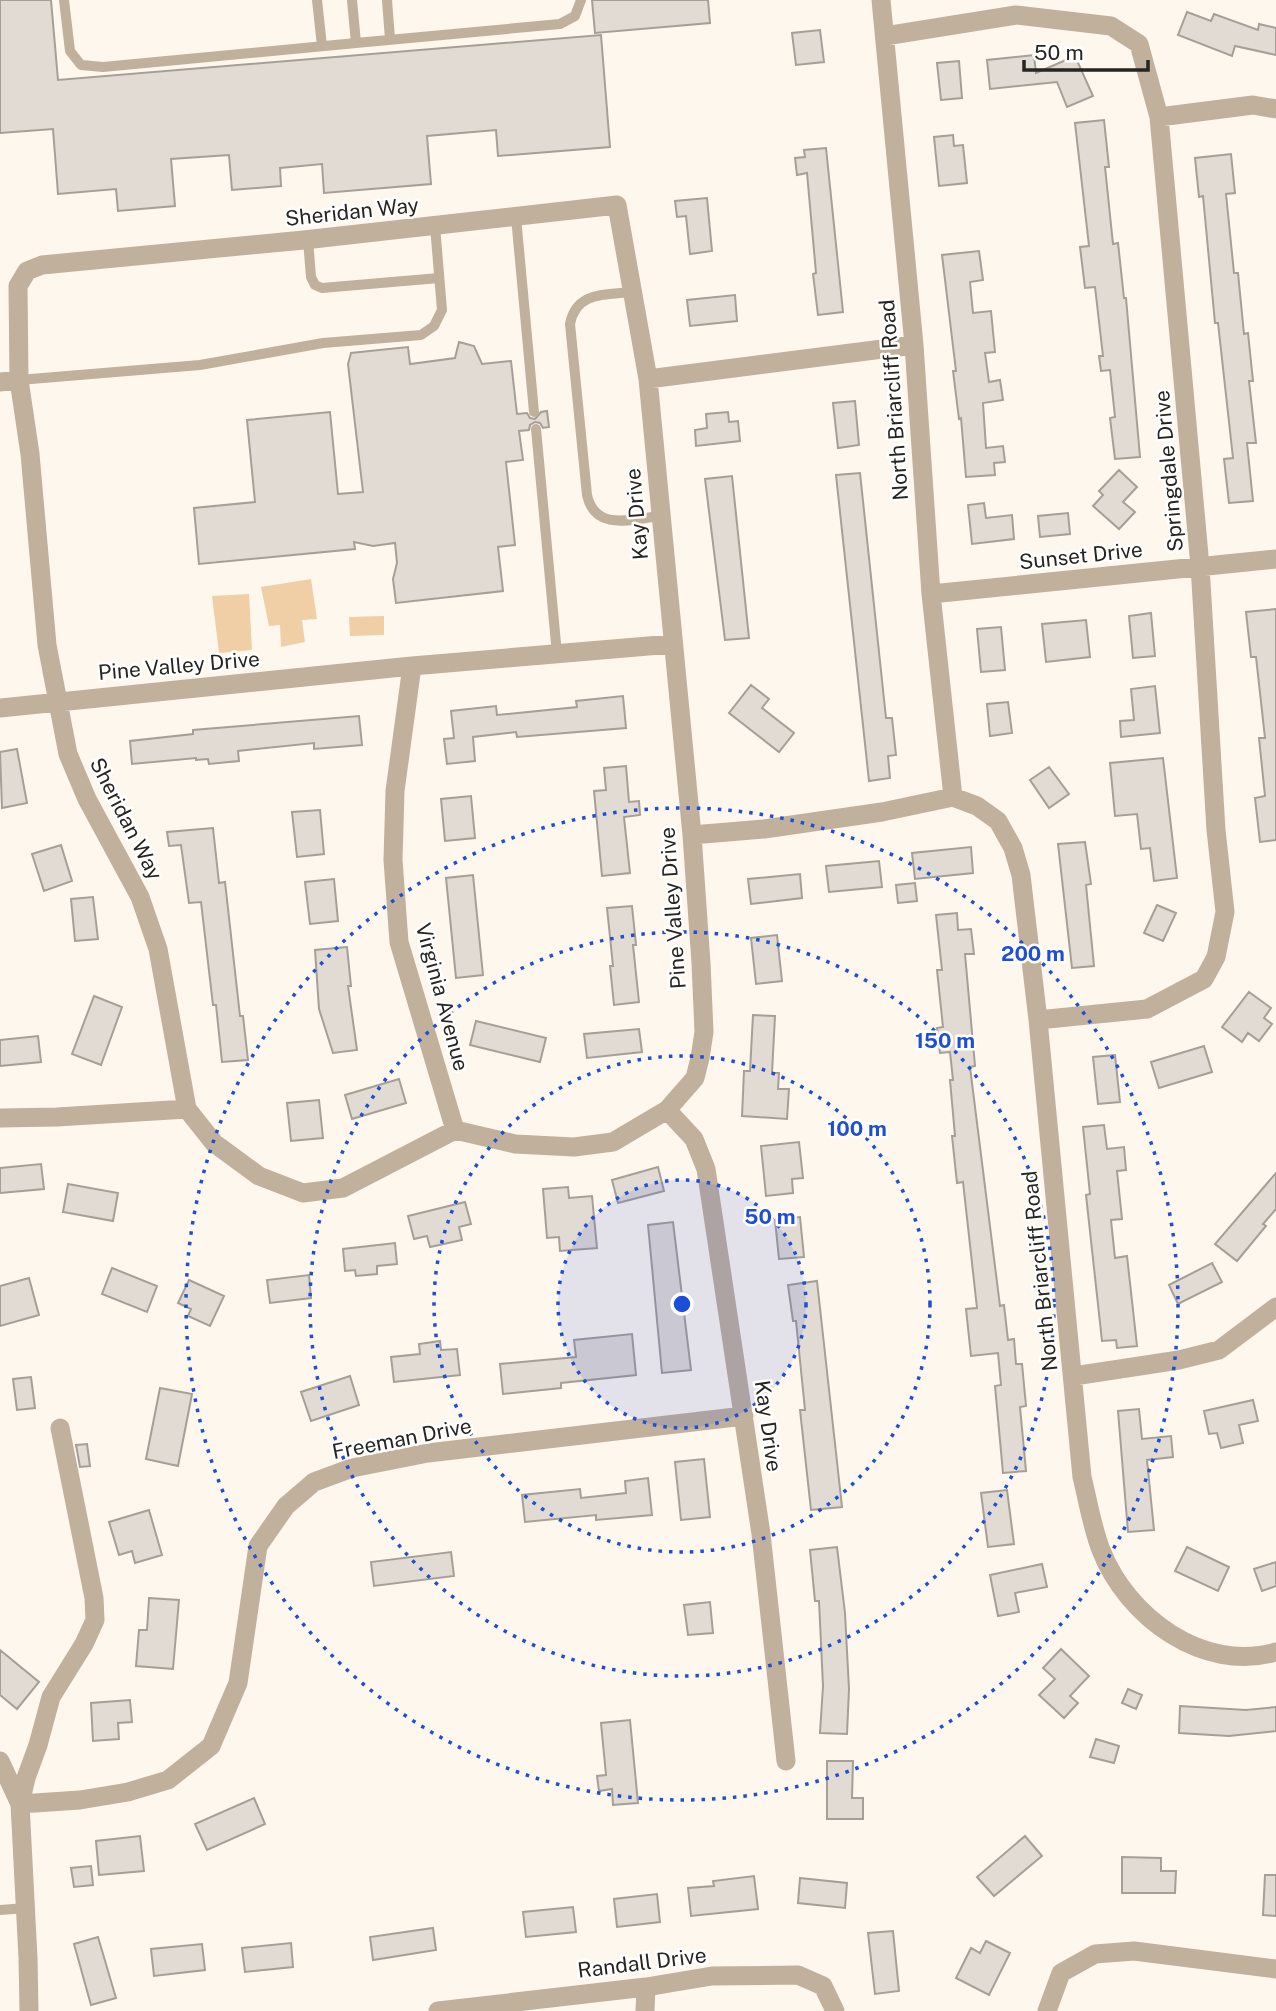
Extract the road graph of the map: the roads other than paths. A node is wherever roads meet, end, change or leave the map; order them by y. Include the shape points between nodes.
1 (64, 0) edge
2 (317, 0) edge
3 (352, 0) edge
4 (387, 0) edge
5 (581, 0) edge
6 (881, 0) edge
7 (886, 36) junction
8 (390, 39) junction
9 (356, 43) junction
10 (322, 46) junction
11 (1276, 109) edge
12 (1159, 117) junction
13 (516, 216) junction
14 (435, 226) junction
15 (307, 240) junction
16 (439, 278) junction
17 (633, 292) junction
18 (914, 345) junction
19 (648, 379) junction
20 (10, 381) edge
21 (534, 412) dead end
22 (536, 429) dead end
23 (660, 516) junction
24 (1276, 559) edge
25 (1200, 566) junction
26 (932, 594) junction
27 (672, 644) junction
28 (557, 654) junction
29 (412, 666) junction
30 (57, 701) junction
31 (0, 708) edge
32 (953, 797) junction
33 (692, 835) junction
34 (1038, 1020) junction
35 (187, 1109) junction
36 (667, 1110) junction
37 (0, 1118) edge
38 (455, 1130) junction
39 (1276, 1307) edge
40 (1074, 1376) junction
41 (744, 1416) junction
42 (60, 1428) dead end
43 (1276, 1652) edge
44 (0, 1761) edge
45 (786, 1761) dead end
46 (20, 1804) junction
47 (26, 1908) junction
48 (0, 1910) edge
49 (1276, 1969) edge
50 (646, 1987) junction
51 (29, 2011) edge
52 (438, 2011) edge
53 (645, 2011) edge
54 (835, 2011) edge
55 (1047, 2011) edge

1 - 10 lane via 70,51 81,65 103,67
2 - 10 lane
3 - 9 lane
4 - 8 lane
5 - 8 lane via 575,16 560,24
6 - 7 street, North Briarcliff Road
7 - 12 street, Springdale Drive via 1016,15 1111,26 1139,44
7 - 18 street, North Briarcliff Road
8 - 9 lane
9 - 10 lane
11 - 12 street via 1253,105
12 - 25 street, Springdale Drive
13 - 14 street, Sheridan Way
13 - 17 street, Sheridan Way via 617,205
13 - 21 lane
14 - 15 street, Sheridan Way
14 - 16 lane
15 - 16 lane via 311,277 322,288
15 - 20 street, Sheridan Way via 42,265 27,271 18,286
16 - 20 lane via 442,310 434,326 421,335 323,343 200,365
17 - 19 street, Sheridan Way
17 - 23 lane via 595,296 582,301 572,313 587,495 599,518
18 - 19 street
18 - 26 street, North Briarcliff Road
19 - 23 street, Kay Drive
20 - 30 street, Sheridan Way via 30,453 47,645
22 - 28 lane
23 - 27 street, Kay Drive
24 - 25 street, Sunset Drive
25 - 26 street, Sunset Drive
25 - 34 street, Springdale Drive via 1225,912 1216,957 1203,979 1147,1009
26 - 32 street, North Briarcliff Road
27 - 28 street, Pine Valley Drive
27 - 33 street, Pine Valley Drive
28 - 29 street, Pine Valley Drive
29 - 30 street, Pine Valley Drive
29 - 38 street, Virginia Avenue via 395,791 393,860 399,942
30 - 31 street, Pine Valley Drive
30 - 35 street, Sheridan Way via 68,754 140,897 158,948
32 - 33 street via 882,812
32 - 34 street, North Briarcliff Road via 998,821 1013,848 1021,875
33 - 36 street, Pine Valley Drive via 704,1032 695,1078
34 - 40 street, North Briarcliff Road
35 - 37 street
35 - 38 street via 214,1143 259,1176 303,1192 343,1188
36 - 38 street, Pine Valley Drive via 612,1142 574,1147 515,1144
36 - 41 street, Kay Drive via 694,1139 706,1169
39 - 40 street via 1219,1350
40 - 43 street, North Briarcliff Road via 1082,1477 1101,1550 1124,1594 1157,1625 1199,1649 1229,1656
41 - 45 street, Kay Drive
41 - 46 street, Freeman Drive via 428,1453 352,1468 314,1482 286,1506 258,1546 238,1683 211,1746 168,1780 80,1800
42 - 46 street via 95,1620 51,1697
44 - 46 street
46 - 47 street
47 - 48 lane
47 - 51 street
49 - 55 street via 1134,1951 1096,1954 1061,1973
50 - 52 street, Randall Drive
50 - 53 street
50 - 54 street, Randall Drive via 712,1976 797,1975 824,1986

